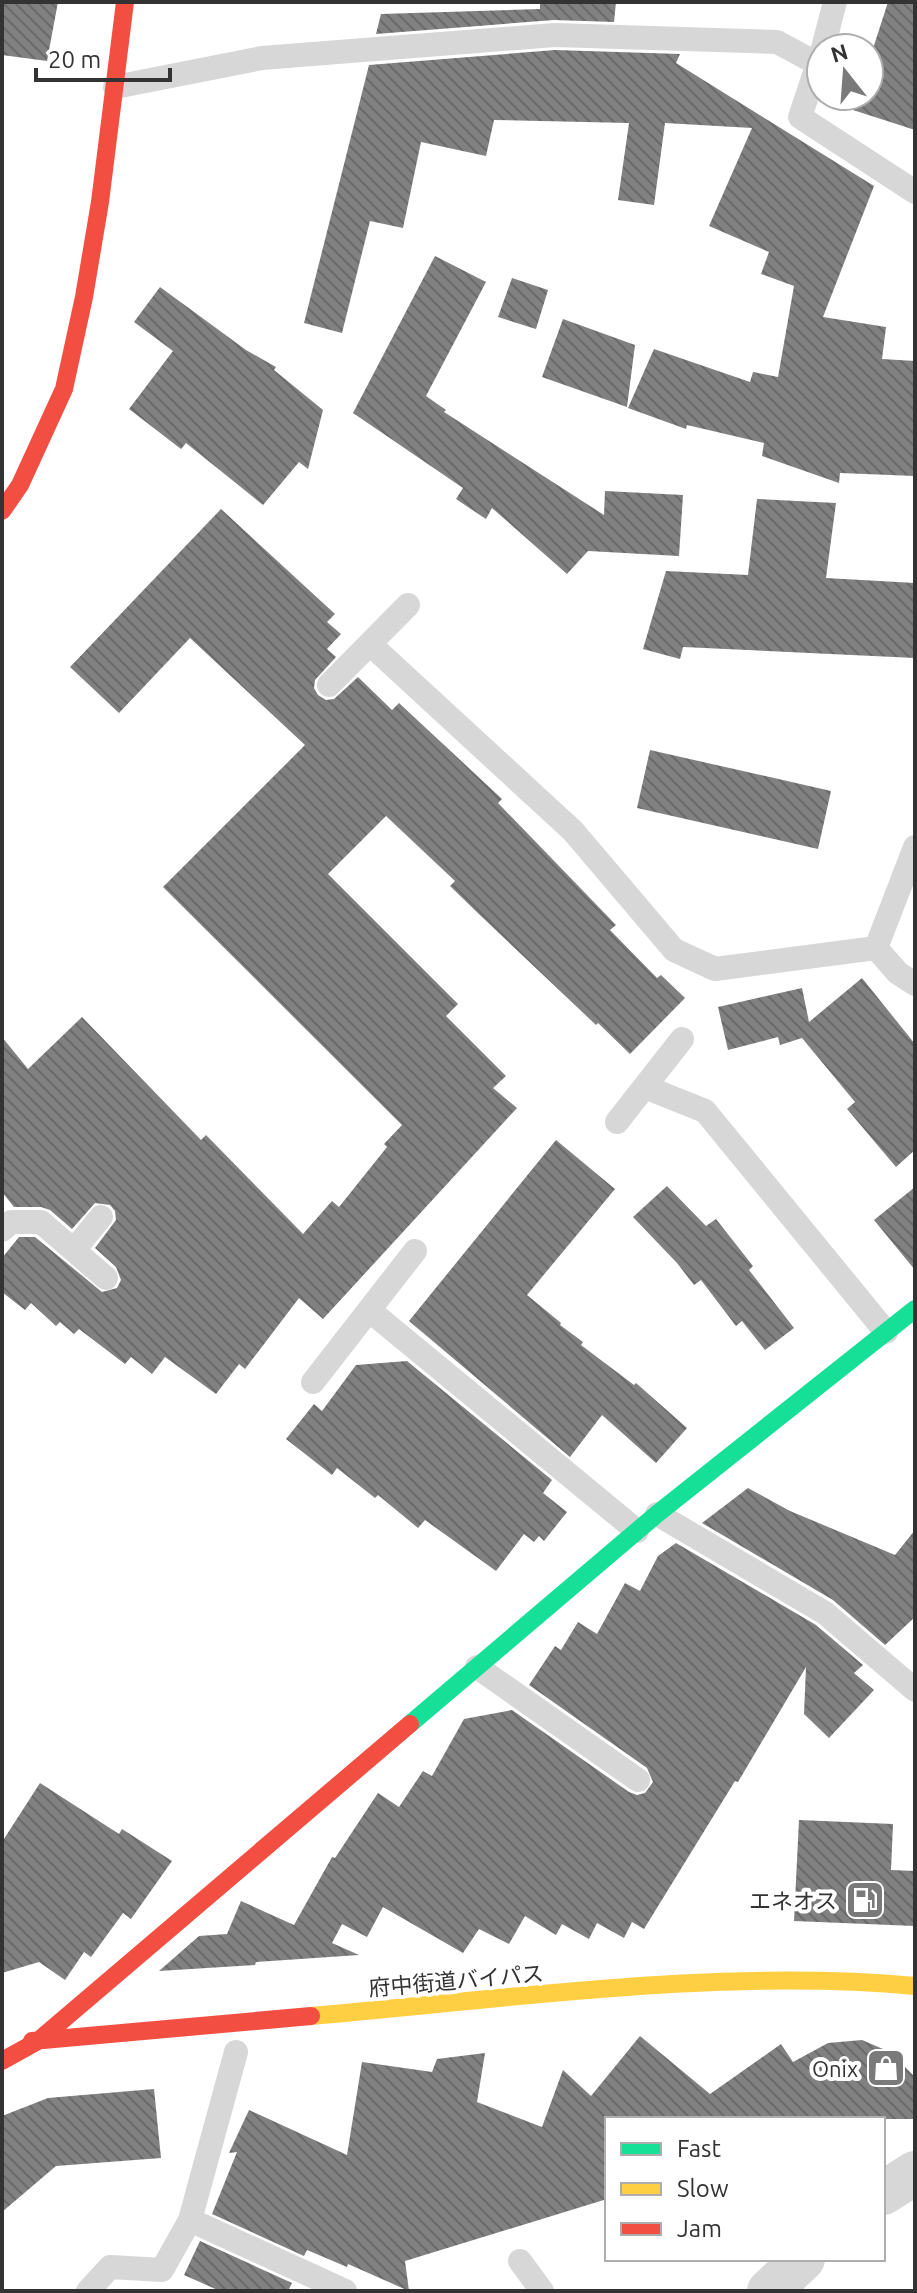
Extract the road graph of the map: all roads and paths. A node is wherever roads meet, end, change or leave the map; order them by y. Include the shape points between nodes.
1 (125, 2) edge
2 (835, 2) edge
3 (827, 32) edge
4 (805, 50) edge
5 (115, 87) junction
6 (805, 102) edge
7 (915, 192) edge
8 (2, 511) edge
9 (408, 605) dead end
10 (371, 645) junction
11 (329, 685) dead end
12 (915, 847) edge
13 (876, 948) junction
14 (915, 984) edge
15 (682, 1039) dead end
16 (645, 1087) junction
17 (617, 1122) dead end
18 (101, 1217) dead end
19 (2, 1230) edge
20 (74, 1250) junction
21 (415, 1251) dead end
22 (106, 1278) dead end
23 (915, 1309) edge
24 (369, 1310) junction
25 (886, 1332) junction
26 (313, 1382) dead end
27 (657, 1514) junction
28 (637, 1531) junction
29 (477, 1667) junction
30 (915, 1690) edge
31 (638, 1780) dead end
32 (915, 1986) edge
33 (38, 2041) junction
34 (2, 2044) edge
35 (236, 2052) dead end
36 (2, 2061) edge
37 (915, 2173) edge
38 (885, 2192) edge
39 (190, 2220) junction
40 (520, 2261) dead end
41 (801, 2261) edge
42 (88, 2291) edge
43 (345, 2291) edge
44 (542, 2291) edge
45 (769, 2291) edge

1 - 5 street
2 - 3 lane
4 - 5 lane via 777,42 555,35 262,58
5 - 8 street via 98,216 64,389 20,485
6 - 7 lane via 800,117
9 - 10 lane
10 - 11 lane
10 - 13 lane via 573,831 674,950 715,969
12 - 13 lane
13 - 14 lane
15 - 16 lane
16 - 17 lane
16 - 25 lane via 705,1111
18 - 20 lane
19 - 20 lane via 11,1222 41,1222
20 - 22 lane
21 - 24 lane
23 - 25 street
24 - 26 lane
24 - 28 lane
25 - 27 street
27 - 28 street
27 - 30 lane via 825,1613
28 - 29 street
29 - 31 lane
29 - 33 street
32 - 33 street, 府中街道バイパス via 860,1981 676,1984
33 - 34 street, 府中街道バイパス
33 - 36 street
35 - 39 lane
37 - 38 street
39 - 42 lane via 162,2270 110,2267
39 - 43 lane
40 - 44 lane
41 - 45 street

